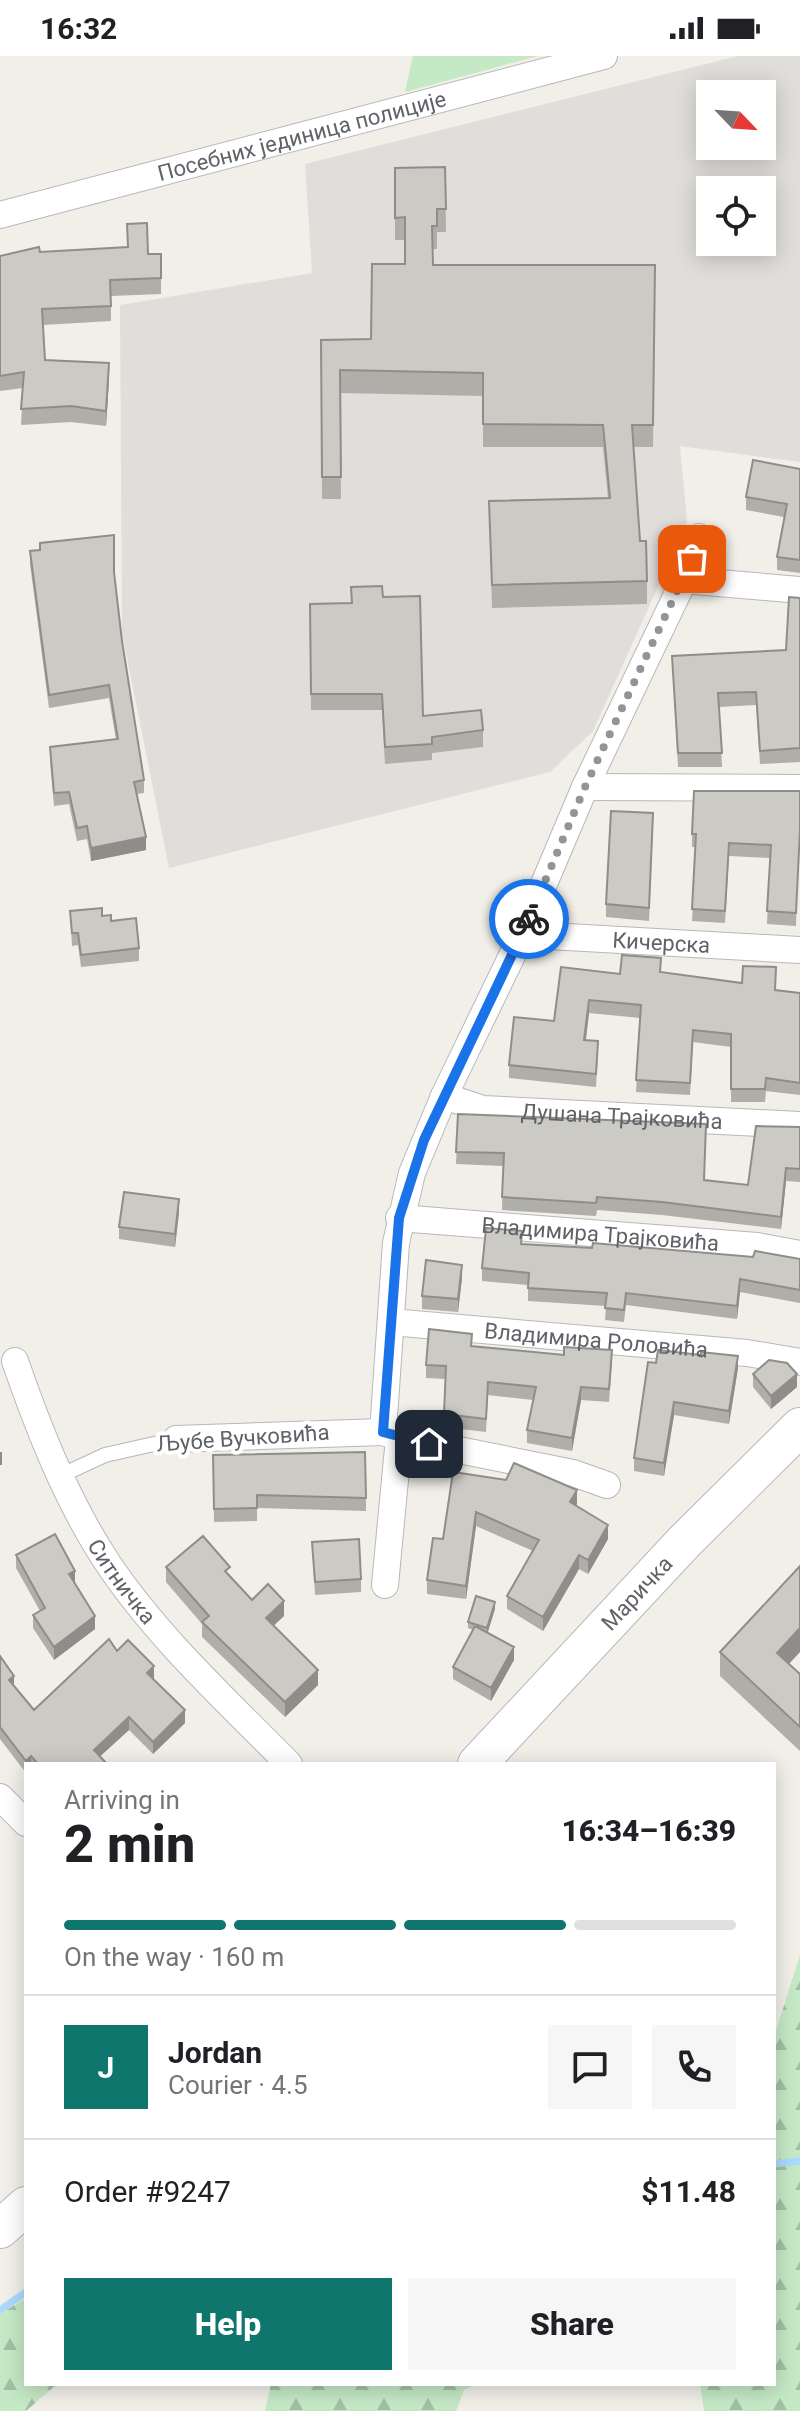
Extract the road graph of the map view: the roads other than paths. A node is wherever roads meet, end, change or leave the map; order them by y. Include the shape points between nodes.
1 (604, 56) edge
2 (0, 215) edge
3 (699, 537) dead end
4 (684, 580) junction
5 (800, 590) edge
6 (585, 787) junction
7 (800, 788) edge
8 (524, 931) junction
9 (800, 950) edge
10 (444, 1096) junction
11 (800, 1125) edge
12 (399, 1218) junction
13 (800, 1254) edge
14 (391, 1322) junction
15 (15, 1361) dead end
16 (800, 1362) edge
17 (391, 1435) junction
18 (797, 1435) edge
19 (176, 1439) joint
20 (62, 1475) junction
21 (607, 1485) dead end
22 (385, 1585) dead end
23 (287, 1762) edge
24 (479, 1762) edge
25 (0, 1797) edge
26 (24, 1821) edge
27 (24, 2208) edge
28 (0, 2229) edge

1 - 2 street, Посебних јединица полиције
3 - 4 street
4 - 5 street
4 - 6 street
6 - 7 street
6 - 8 street
8 - 9 street, Кичерска
8 - 10 street
10 - 11 street, Душана Трајковића via 483,1109
10 - 12 street
12 - 13 street, Владимира Трајковића via 757,1246
12 - 14 street
14 - 16 street, Владимира Роловића
14 - 17 street
15 - 20 street, Ситничка via 43,1442
17 - 19 street, Љубе Вучковића
17 - 21 street via 573,1473
17 - 22 street
18 - 24 street, Маричка via 685,1541
19 - 20 lane, Љубе Вучковића via 105,1455
20 - 23 street, Ситничка via 109,1565 183,1656
25 - 26 street
27 - 28 street

